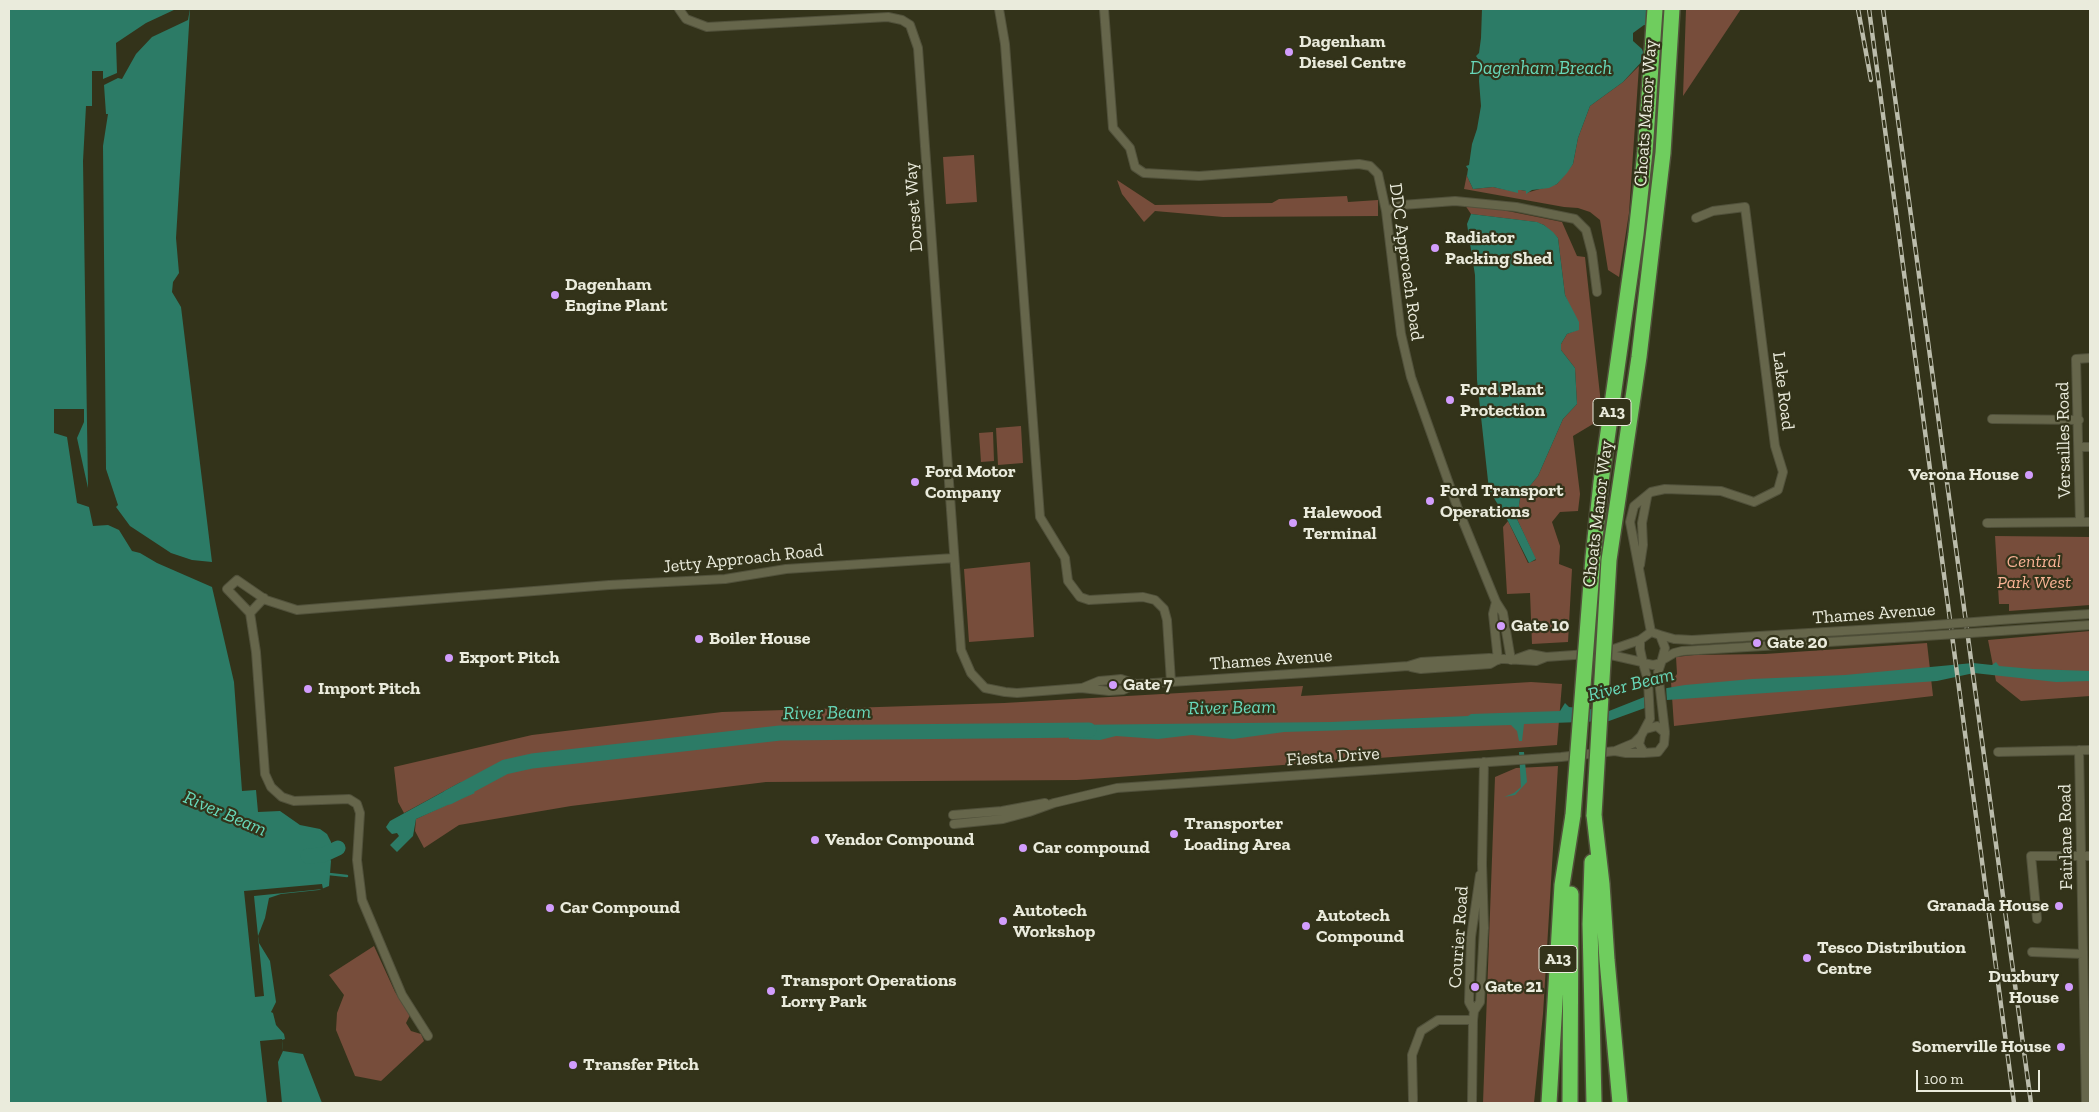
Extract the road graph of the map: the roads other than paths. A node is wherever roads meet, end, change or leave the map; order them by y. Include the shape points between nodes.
1 (678, 9) edge
2 (999, 9) edge
3 (1104, 9) edge
4 (1655, 9) edge
5 (1672, 9) edge
6 (1386, 211) junction
7 (1696, 218) dead end
8 (1598, 292) dead end
9 (2090, 358) edge
10 (1992, 419) dead end
11 (2079, 420) junction
12 (2079, 447) junction
13 (2090, 447) edge
14 (1647, 497) junction
15 (2080, 522) junction
16 (2090, 522) edge
17 (1987, 523) dead end
18 (954, 558) junction
19 (1640, 566) junction
20 (264, 598) junction
21 (1496, 602) junction
22 (250, 613) junction
23 (2090, 614) edge
24 (2090, 625) edge
25 (958, 628) joint
26 (1651, 632) junction
27 (1660, 635) junction
28 (1640, 640) junction
29 (1602, 653) junction
30 (1498, 660) junction
31 (1513, 660) junction
32 (1662, 661) junction
33 (1643, 662) junction
34 (1171, 682) junction
35 (1646, 729) junction
36 (1665, 734) junction
37 (1641, 736) junction
38 (2079, 750) junction
39 (2090, 750) edge
40 (1615, 751) junction
41 (1998, 752) dead end
42 (1644, 753) junction
43 (1484, 762) junction
44 (1054, 802) junction
45 (953, 815) dead end
46 (1573, 815) junction
47 (1594, 816) junction
48 (954, 824) dead end
49 (2082, 856) junction
50 (2090, 856) edge
51 (1482, 864) junction
52 (2037, 919) dead end
53 (2032, 952) dead end
54 (2083, 954) junction
55 (1474, 1011) junction
56 (1473, 1020) junction
57 (428, 1036) dead end
58 (2088, 1063) edge
59 (1413, 1100) dead end
60 (1472, 1103) edge
61 (1548, 1103) edge
62 (1570, 1103) edge
63 (1594, 1103) edge
64 (1620, 1103) edge
65 (2086, 1103) edge

1 - 18 street, Dorset Way via 686,19 707,27 888,16 902,20 913,30 918,48
2 - 34 street via 1005,44 1040,517 1065,558 1068,581 1080,597 1088,600 1143,597 1155,600 1164,609 1168,620
3 - 6 street, DDC Approach Road via 1113,128 1130,148 1135,167 1151,174 1199,176 1366,165 1380,178
4 - 46 highway, Choats Manor Way / A13, bridge via 1636,234 1601,482
5 - 47 highway, Choats Manor Way / A13, bridge via 1663,153 1639,357 1609,560
6 - 8 street via 1402,205 1462,201 1516,207 1575,219 1586,230
6 - 21 street, DDC Approach Road via 1401,334 1411,377 1458,509
7 - 14 street, Lake Road via 1713,211 1745,207 1775,446 1783,472 1778,490 1754,502 1721,491 1693,489 1666,489 1651,492
9 - 11 street, Versailles Road via 2076,359
10 - 11 street
11 - 12 street, Versailles Road
12 - 13 street
12 - 15 street, Versailles Road
14 - 19 street
14 - 19 street, Lake Road via 1634,506 1630,522
15 - 16 street
15 - 17 street
18 - 20 street, Jetty Approach Road via 786,569 725,579 297,610
18 - 25 street, Dorset Way
19 - 26 street
20 - 22 street
20 - 22 street, Jetty Approach Road via 237,580 227,589
21 - 30 street via 1492,614
21 - 31 street, DDC Approach Road via 1505,618
22 - 57 street via 266,774 271,787 282,797 294,801 350,799 358,804 357,860 362,900 402,995
23 - 27 street, Thames Avenue, bridge via 1692,640
24 - 32 street, Thames Avenue, bridge via 1682,652
25 - 34 street, Thames Avenue via 960,650 966,666 986,688 1017,694 1081,688 1099,681 1121,679 1136,684
26 - 27 street
26 - 28 street
27 - 32 street via 1664,644
28 - 29 street, Thames Avenue
28 - 33 street
29 - 31 street, Thames Avenue via 1546,657 1530,654
29 - 33 street, Thames Avenue
30 - 31 street, Thames Avenue
30 - 34 street, Thames Avenue via 1490,664 1421,669 1408,666
32 - 33 street via 1653,665
32 - 36 street via 1659,681
33 - 35 street via 1650,710
35 - 36 street via 1656,726
35 - 37 street
36 - 42 street via 1660,750
37 - 40 street, Fiesta Drive via 1634,743
37 - 42 street via 1639,744
38 - 39 street
38 - 41 street
38 - 49 street, Fairlane Road
40 - 42 street, Fiesta Drive
40 - 43 street, Fiesta Drive
43 - 44 street, Fiesta Drive via 1117,788
43 - 51 street, Courier Road
44 - 45 street, Fiesta Drive
44 - 48 street, Fiesta Drive via 1003,819
46 - 61 highway, A13 via 1562,885
46 - 62 highway, A13
47 - 63 highway, A13 via 1590,924
47 - 64 highway, A13
49 - 50 street
49 - 52 street via 2031,856
49 - 54 street, Fairlane Road
51 - 55 street, Courier Road via 1481,990 1480,1002
51 - 55 street, Courier Road via 1471,937 1469,1002
53 - 54 street
54 - 58 street, Fairlane Road
55 - 56 street, Courier Road
56 - 59 street via 1438,1020 1421,1031 1412,1055
56 - 60 street, Courier Road
58 - 65 street, Fairlane Road

